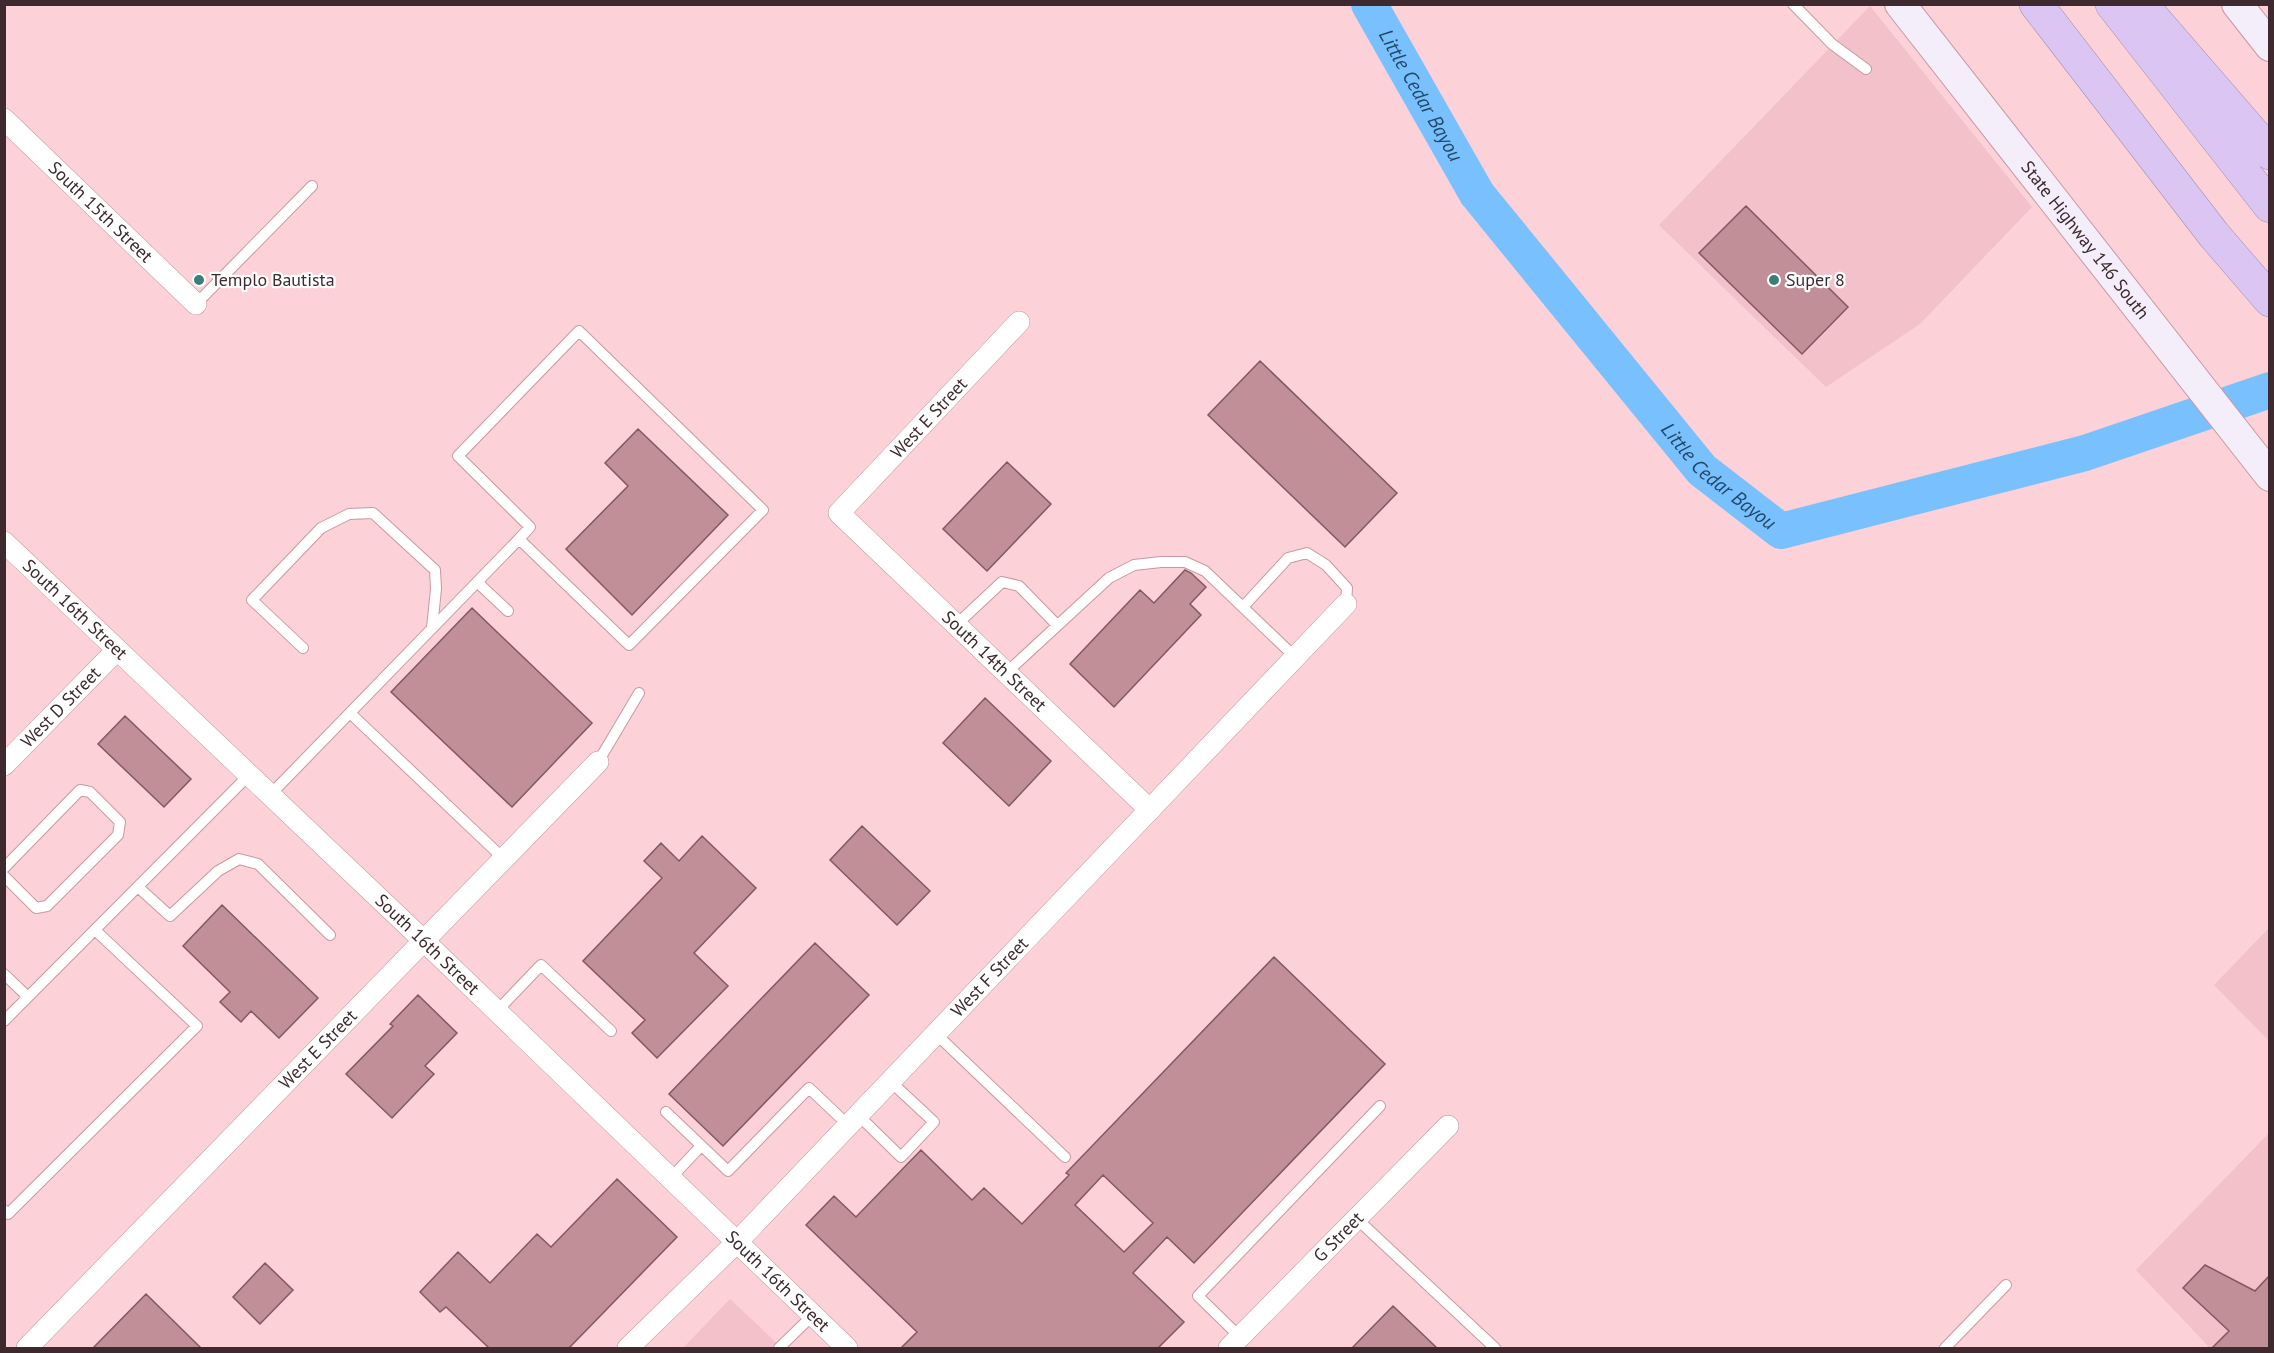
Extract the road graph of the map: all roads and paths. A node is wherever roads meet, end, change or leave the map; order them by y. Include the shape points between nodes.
1 (1793, 4) edge
2 (1900, 4) edge
3 (2036, 4) edge
4 (2112, 4) edge
5 (2141, 4) edge
6 (2237, 4) edge
7 (2270, 46) edge
8 (1866, 69) dead end
9 (6, 124) edge
10 (2270, 153) edge
11 (312, 186) dead end
12 (2270, 206) edge
13 (2214, 235) junction
14 (2270, 300) edge
15 (196, 304) joint
16 (1019, 322) dead end
17 (2270, 327) edge
18 (2270, 476) edge
19 (839, 513) joint
20 (519, 539) junction
21 (4, 542) edge
22 (477, 582) junction
23 (1346, 604) joint
24 (1243, 607) junction
25 (508, 611) dead end
26 (956, 625) junction
27 (1058, 625) junction
28 (432, 628) junction
29 (303, 648) dead end
30 (117, 650) junction
31 (1296, 658) junction
32 (1006, 673) junction
33 (639, 693) dead end
34 (350, 713) junction
35 (598, 762) joint
36 (4, 765) edge
37 (249, 775) junction
38 (270, 795) junction
39 (1150, 810) junction
40 (504, 859) junction
41 (4, 868) edge
42 (4, 876) edge
43 (138, 886) junction
44 (95, 930) junction
45 (330, 935) dead end
46 (424, 940) junction
47 (4, 974) edge
48 (28, 997) junction
49 (497, 1011) junction
50 (4, 1021) edge
51 (611, 1031) dead end
52 (936, 1034) junction
53 (890, 1081) junction
54 (1380, 1106) dead end
55 (666, 1112) dead end
56 (853, 1120) junction
57 (1448, 1126) dead end
58 (701, 1146) junction
59 (1065, 1157) dead end
60 (670, 1179) junction
61 (4, 1210) edge
62 (1357, 1219) junction
63 (736, 1243) junction
64 (2006, 1285) dead end
65 (812, 1316) junction
66 (33, 1342) edge
67 (1235, 1343) edge
68 (628, 1348) edge
69 (779, 1348) edge
70 (847, 1348) edge
71 (1495, 1348) edge
72 (1945, 1348) edge

1 - 8 lane via 1832,45
2 - 18 main road, State Highway 146 South
3 - 13 highway
4 - 12 highway
5 - 10 highway
6 - 7 main road
9 - 15 street, South 15th Street
11 - 15 lane
13 - 14 highway
13 - 17 highway
16 - 19 street, West E Street
19 - 26 street, South 14th Street
20 - 20 lane via 629,645 763,510 579,331 458,456 530,527
20 - 22 lane
21 - 30 street, South 16th Street
22 - 25 lane
22 - 28 lane
23 - 24 lane via 1347,588 1326,565 1306,553 1288,558
23 - 31 street, West F Street
24 - 27 lane via 1205,571 1185,562 1134,565 1109,578
24 - 31 lane
26 - 27 lane via 1002,582 1019,586
26 - 32 street, South 14th Street
27 - 32 lane
28 - 29 lane via 435,570 373,513 349,514 321,528 252,600
28 - 34 lane
30 - 36 street, West D Street
30 - 37 street, South 16th Street
31 - 39 street, West F Street
32 - 39 street, South 14th Street
33 - 35 lane
34 - 38 lane
34 - 40 lane
35 - 40 street, West E Street
37 - 38 street, South 16th Street
37 - 43 lane
38 - 46 street, South 16th Street
39 - 52 street, West F Street
40 - 46 street, West E Street
41 - 42 lane via 80,790 90,792 120,822 118,835 47,906 36,908
43 - 44 lane
43 - 45 lane via 170,916 218,871 239,859 258,864
44 - 48 lane
44 - 61 lane via 197,1026 8,1214
46 - 49 street, South 16th Street
46 - 66 street, West E Street
47 - 48 lane
48 - 50 lane
49 - 51 lane via 541,965
49 - 60 street, South 16th Street
52 - 53 street, West F Street
52 - 59 lane
53 - 56 street, West F Street
53 - 56 lane via 934,1122 900,1157
54 - 67 lane via 1198,1296
55 - 58 lane
56 - 58 lane via 809,1088 728,1171
56 - 63 street, West F Street
57 - 62 street, G Street
58 - 60 lane
60 - 63 street, South 16th Street
62 - 67 street, G Street
62 - 71 lane
63 - 65 street, South 16th Street
63 - 68 street, West F Street
64 - 72 lane
65 - 69 lane
65 - 70 street, South 16th Street

